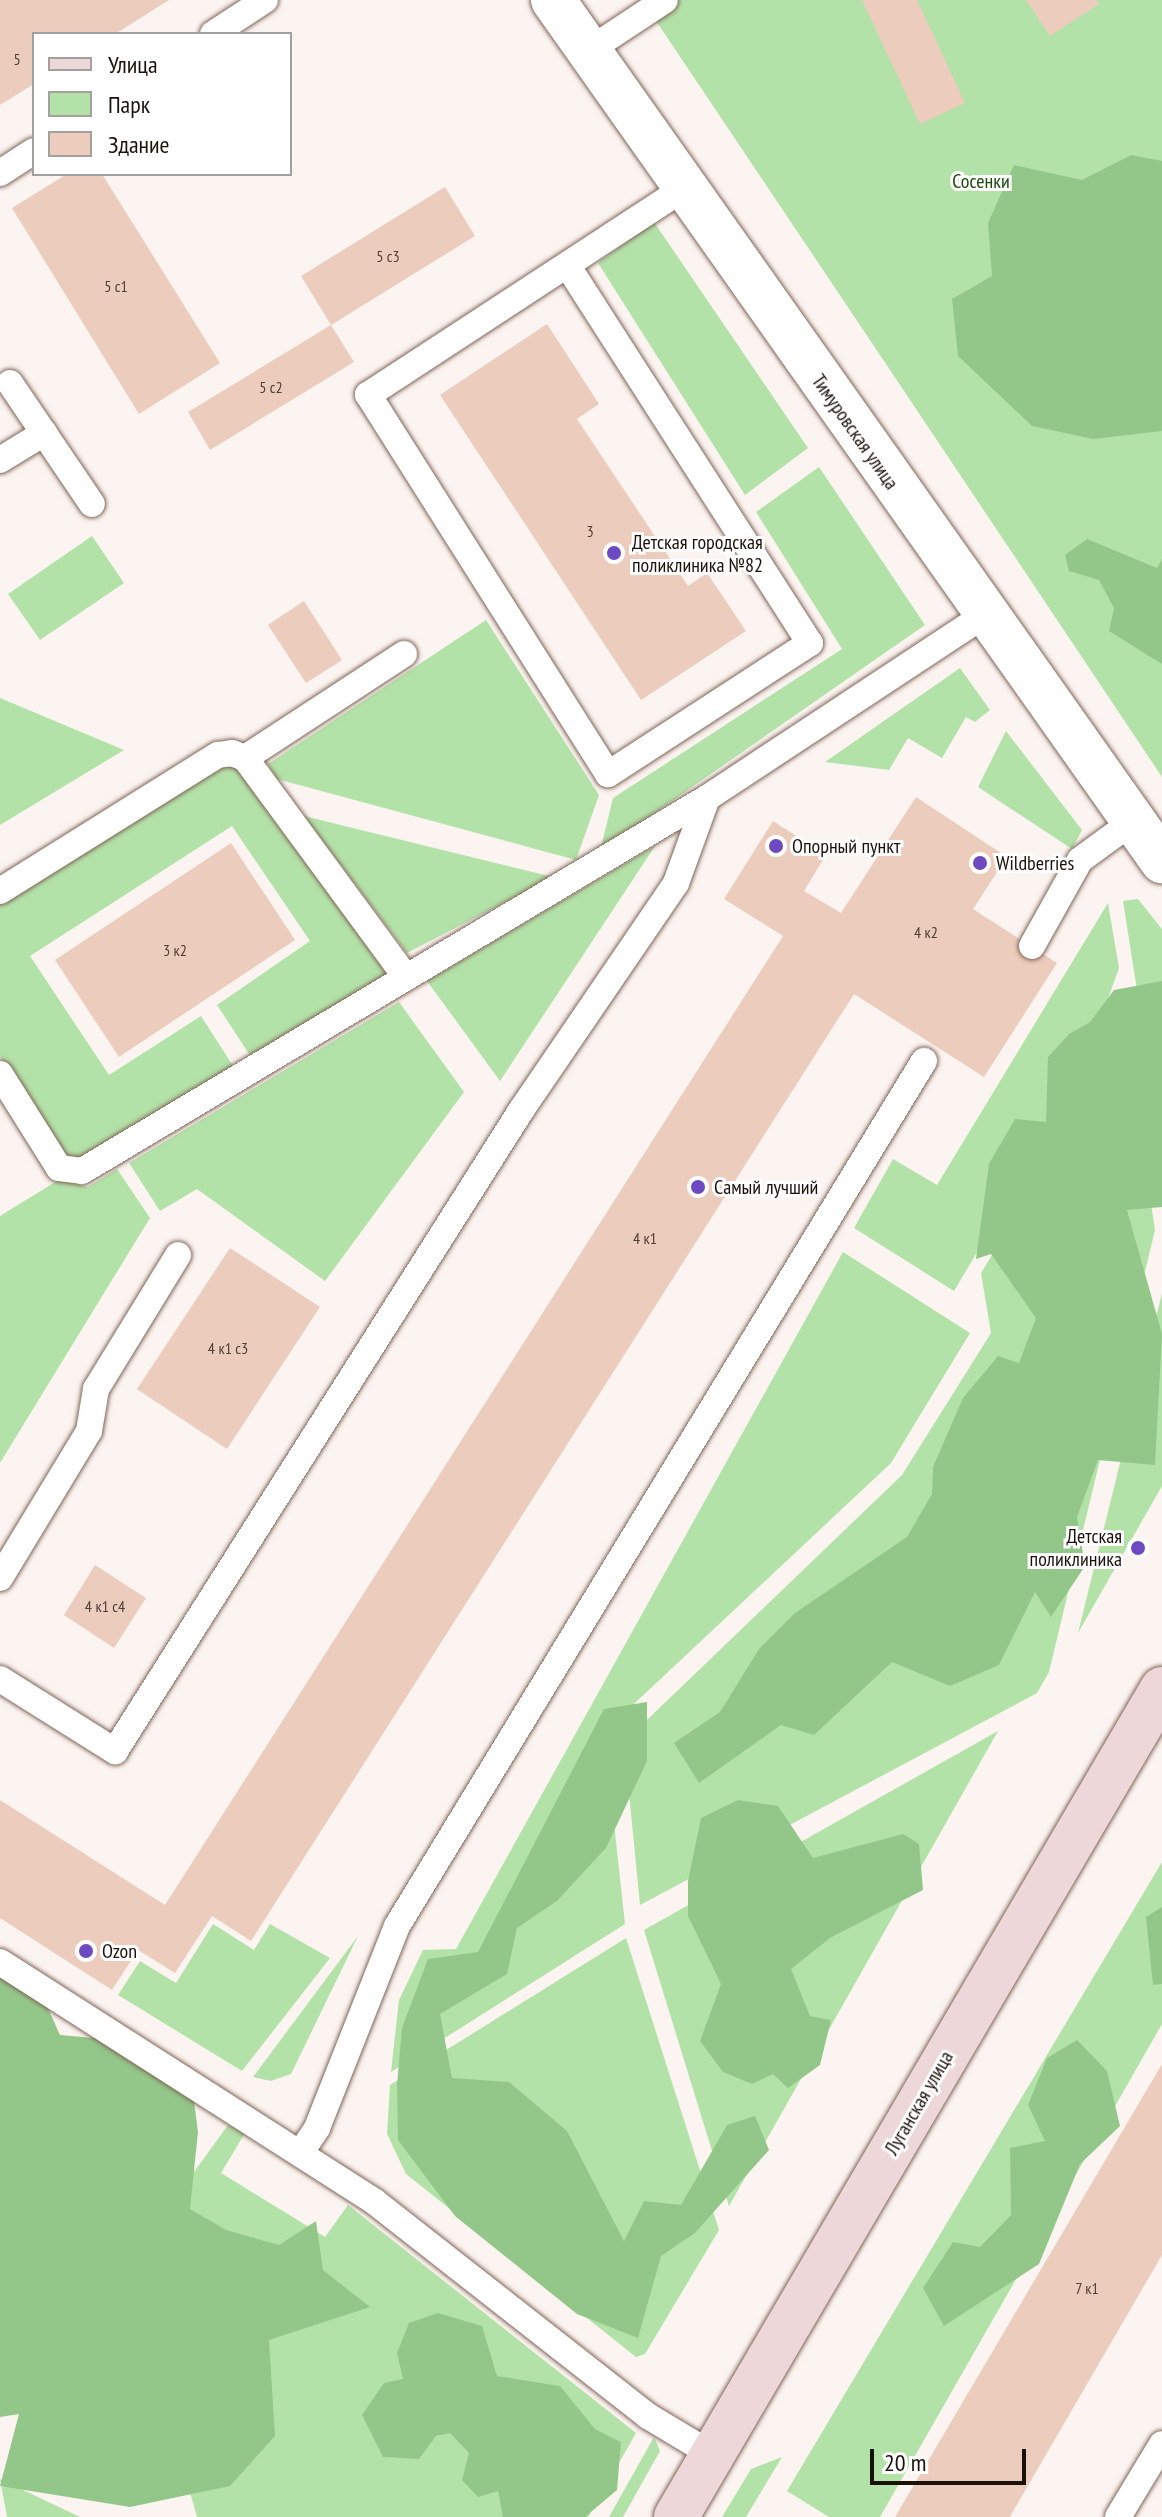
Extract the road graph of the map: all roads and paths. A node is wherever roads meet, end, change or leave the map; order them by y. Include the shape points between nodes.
1 (265, 0) edge
2 (553, 0) edge
3 (665, 0) edge
4 (216, 32) edge
5 (588, 51) junction
6 (32, 152) edge
7 (0, 173) edge
8 (684, 188) junction
9 (569, 268) junction
10 (10, 383) dead end
11 (44, 433) junction
12 (0, 460) edge
13 (92, 504) dead end
14 (985, 615) junction
15 (404, 654) dead end
16 (245, 758) junction
17 (707, 798) junction
18 (1132, 822) junction
19 (1162, 861) edge
20 (0, 891) edge
21 (1032, 946) dead end
22 (406, 977) junction
23 (924, 1061) dead end
24 (0, 1074) edge
25 (178, 1255) dead end
26 (0, 1578) edge
27 (0, 1679) edge
28 (1162, 1689) edge
29 (0, 1962) edge
30 (301, 2152) junction
31 (1162, 2444) edge
32 (713, 2455) junction
33 (676, 2517) edge
34 (1118, 2517) edge

1 - 4 lane
2 - 5 street, Тимуровская улица
3 - 5 lane
5 - 8 street, Тимуровская улица
6 - 7 lane
8 - 9 lane
8 - 14 street, Тимуровская улица
9 - 9 lane via 368,395 608,774 810,643
10 - 11 lane
11 - 12 lane
11 - 13 lane
14 - 17 lane
14 - 18 street, Тимуровская улица
15 - 16 lane
16 - 20 lane via 218,755
16 - 22 lane
17 - 22 lane
17 - 27 lane via 676,883 522,1109 115,1751
18 - 19 street, Тимуровская улица
18 - 21 lane via 1080,860
22 - 24 lane via 82,1171 59,1168
23 - 30 lane via 397,1926
25 - 26 lane via 96,1389 89,1431
28 - 32 main road, Луганская улица
29 - 30 lane
30 - 32 lane via 648,2416
31 - 34 lane
32 - 33 main road, Луганская улица

